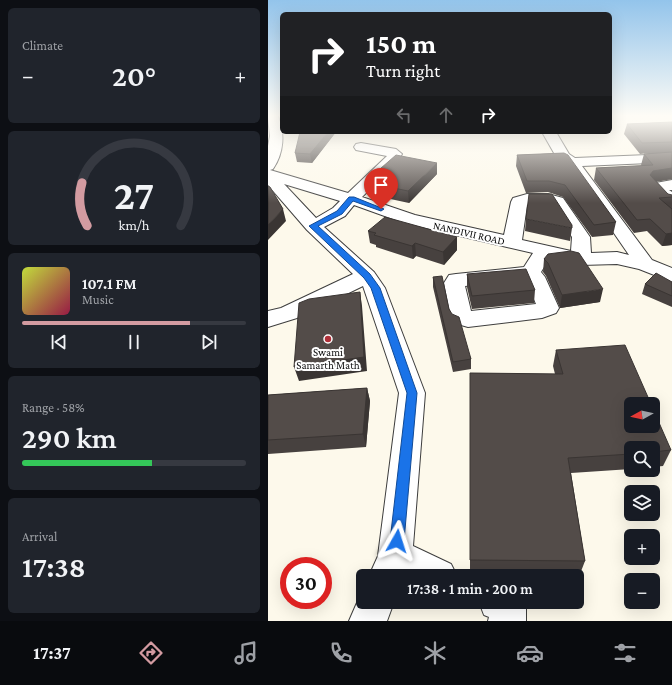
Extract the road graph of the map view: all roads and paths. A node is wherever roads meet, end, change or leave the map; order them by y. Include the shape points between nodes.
1 (276, 145) edge
2 (285, 145) edge
3 (556, 145) edge
4 (361, 147) dead end
5 (672, 158) edge
6 (572, 162) junction
7 (270, 173) edge
8 (672, 185) edge
9 (352, 199) junction
10 (672, 201) edge
11 (313, 226) junction
12 (512, 244) junction
13 (544, 251) junction
14 (580, 259) junction
15 (645, 264) junction
16 (530, 273) dead end
17 (671, 275) edge
18 (367, 276) junction
19 (268, 319) edge
20 (391, 566) edge
21 (405, 569) edge
22 (373, 609) edge
23 (508, 609) edge
24 (368, 621) edge
25 (507, 621) edge

1 - 7 street
2 - 7 street
3 - 6 street via 563,157
4 - 9 street via 394,154
5 - 6 street
6 - 15 street
7 - 9 street, NANDIVII ROAD
7 - 11 street
8 - 10 street via 656,187
9 - 11 street via 339,212
9 - 12 street, NANDIVII ROAD via 410,219
11 - 18 street
12 - 13 street, NANDIVII ROAD
12 - 14 street via 519,202 527,199 553,200 582,237
13 - 14 street, NANDIVII ROAD
13 - 16 street
14 - 15 street, NANDIVII ROAD via 617,258
15 - 17 street, NANDIVII ROAD
18 - 19 street via 288,313
18 - 20 street via 375,288 412,393
20 - 21 street
22 - 24 street
23 - 25 street

